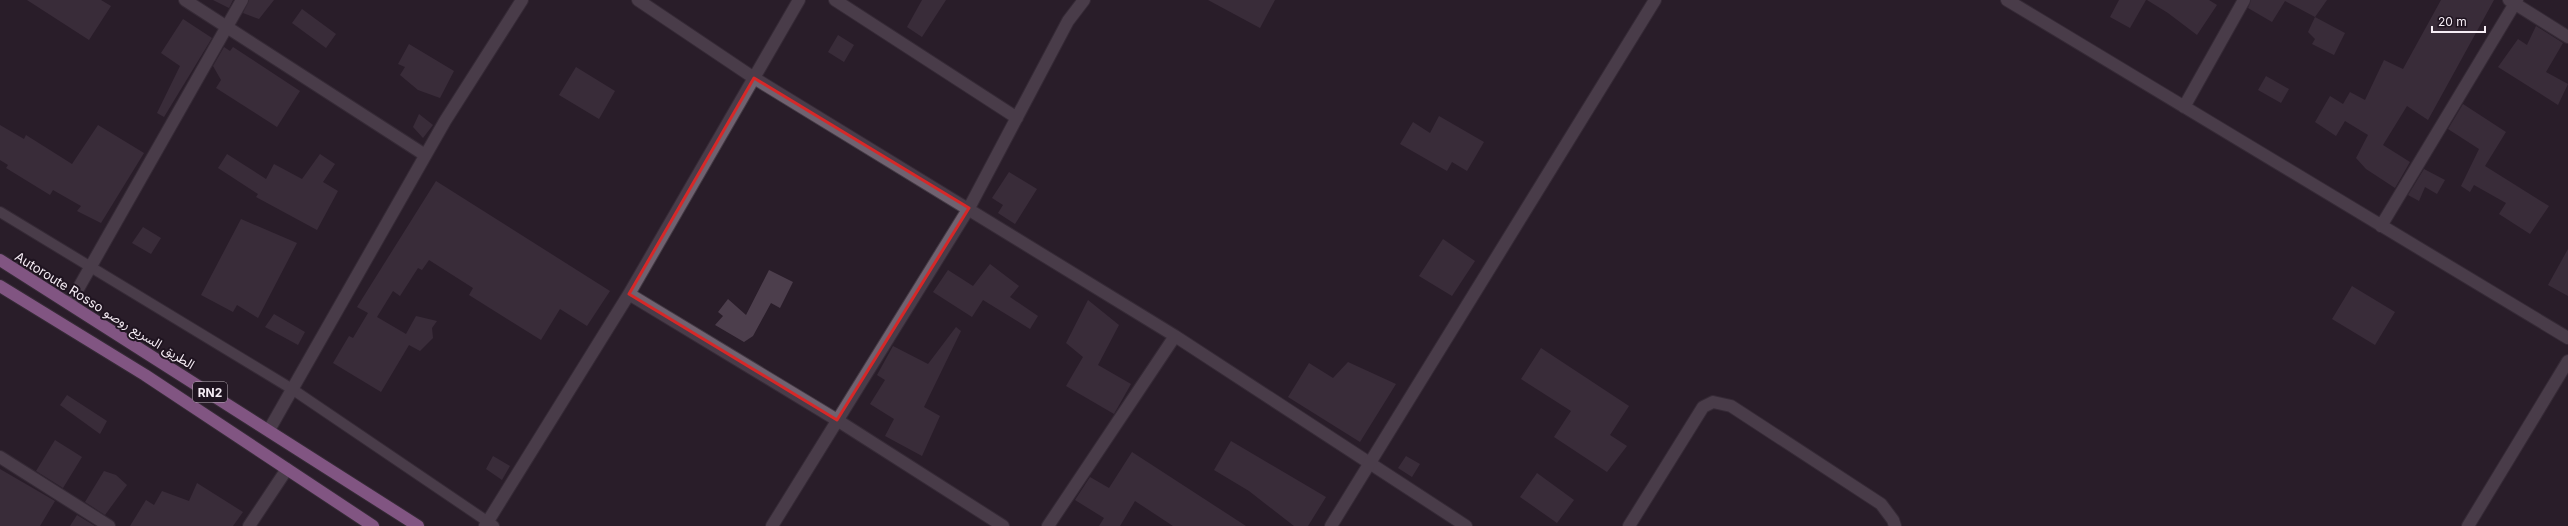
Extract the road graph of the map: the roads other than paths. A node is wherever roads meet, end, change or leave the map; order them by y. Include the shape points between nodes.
1 (185, 0) edge
2 (242, 0) edge
3 (522, 0) edge
4 (638, 0) edge
5 (799, 0) edge
6 (834, 0) edge
7 (1084, 0) edge
8 (1655, 0) edge
9 (2007, 0) edge
10 (2244, 0) edge
11 (2514, 1) edge
12 (226, 27) junction
13 (2568, 37) edge
14 (754, 78) junction
15 (2184, 107) junction
16 (1017, 118) junction
17 (425, 155) junction
18 (969, 208) junction
19 (0, 212) edge
20 (2381, 226) junction
21 (0, 260) edge
22 (90, 267) junction
23 (0, 286) edge
24 (629, 294) junction
25 (70, 303) junction
26 (1176, 336) junction
27 (2568, 338) edge
28 (2568, 361) edge
29 (292, 390) junction
30 (837, 420) junction
31 (269, 430) junction
32 (0, 457) edge
33 (1370, 462) junction
34 (286, 469) junction
35 (489, 525) edge
36 (109, 526) edge
37 (249, 526) edge
38 (373, 526) edge
39 (418, 526) edge
40 (772, 526) edge
41 (1003, 526) edge
42 (1048, 526) edge
43 (1331, 526) edge
44 (1466, 526) edge
45 (1629, 526) edge
46 (1895, 526) edge
47 (2468, 526) edge

1 - 12 street
2 - 12 street
3 - 17 street
4 - 14 street
5 - 14 street
6 - 16 street
7 - 16 street via 1068,21
8 - 33 street
9 - 15 street
10 - 15 street
11 - 13 street
11 - 20 street
12 - 17 street
12 - 22 street
14 - 18 street
14 - 24 street
15 - 20 street
16 - 18 street
17 - 29 street
18 - 26 street
18 - 30 street
19 - 22 lane
20 - 27 street
21 - 25 highway, Autoroute Rosso الطريق السريع روصو / RN2
22 - 25 street
22 - 29 lane
23 - 34 highway, RN2 via 145,375
24 - 30 street
24 - 35 street
25 - 31 highway, Autoroute Rosso الطريق السريع روصو / RN2
26 - 33 street
26 - 42 street
28 - 47 street
29 - 31 street
29 - 35 lane
30 - 40 street
30 - 41 street
31 - 39 highway, Autoroute Rosso الطريق السريع روصو / RN2
32 - 36 street
33 - 43 street
33 - 44 street
34 - 37 street
34 - 38 highway, RN2
45 - 46 street via 1703,407 1713,402 1732,406 1881,504

